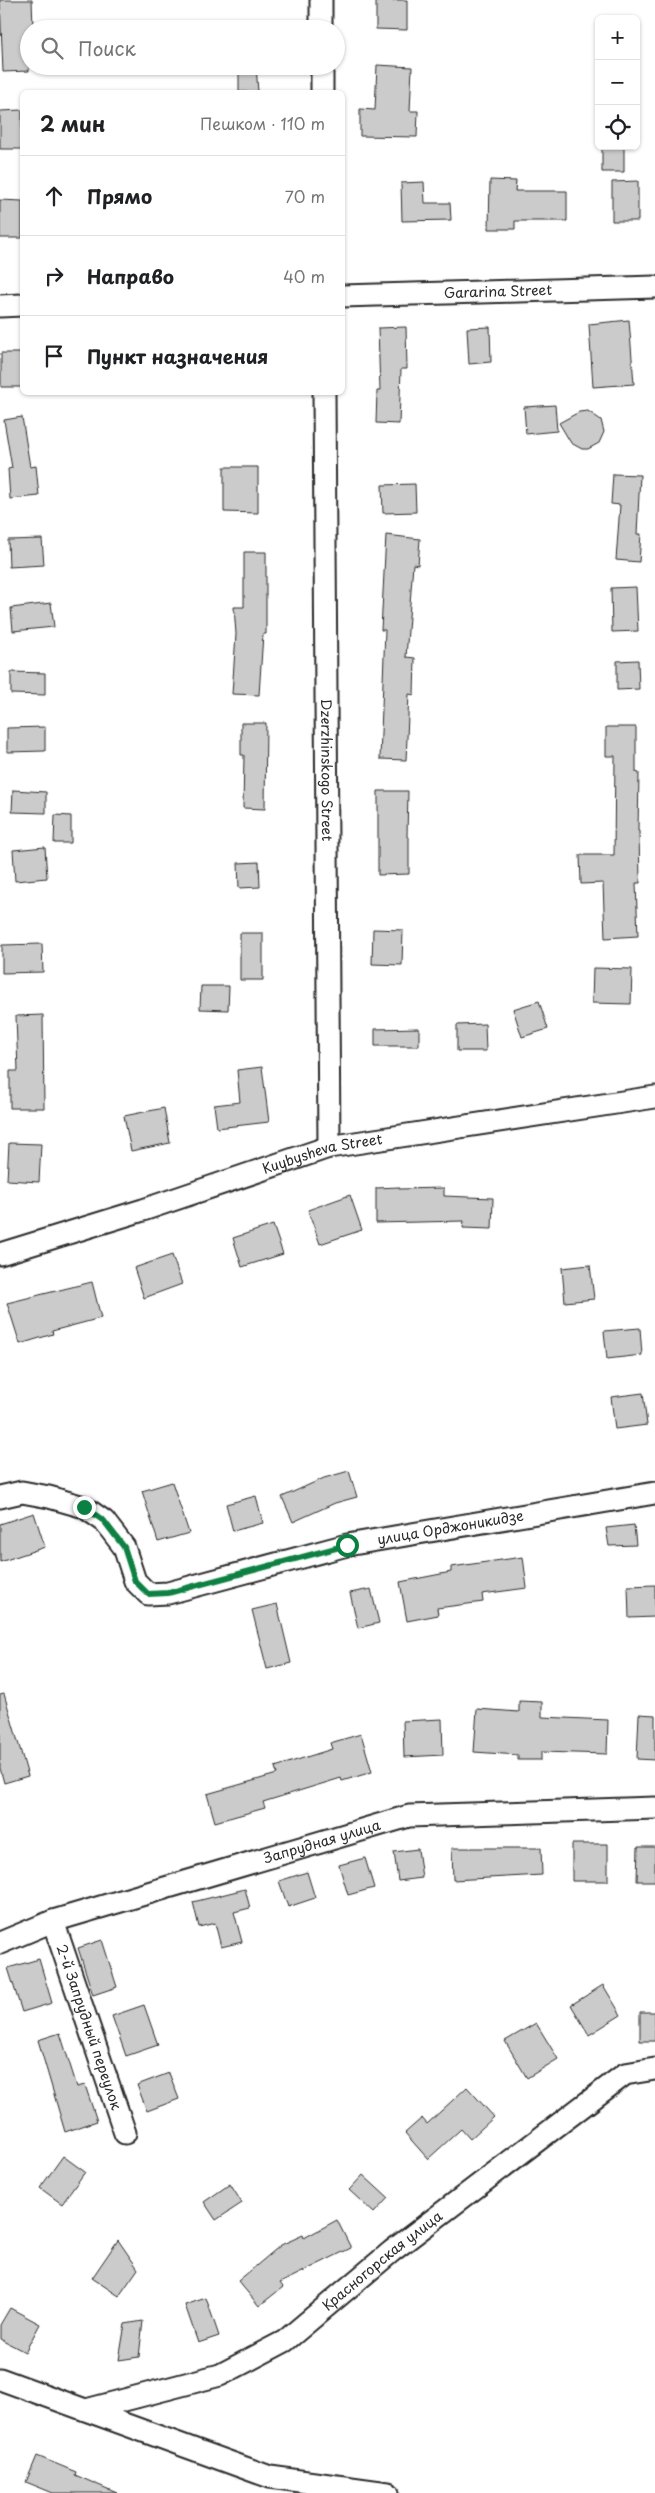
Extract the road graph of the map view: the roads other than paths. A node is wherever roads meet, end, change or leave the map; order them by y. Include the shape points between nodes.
1 (321, 0) edge
2 (321, 20) edge
3 (322, 75) edge
4 (322, 90) edge
5 (655, 287) edge
6 (345, 296) edge
7 (20, 305) edge
8 (0, 306) edge
9 (324, 395) edge
10 (655, 1097) edge
11 (329, 1147) junction
12 (0, 1254) edge
13 (655, 1493) edge
14 (0, 1497) edge
15 (655, 1808) edge
16 (53, 1921) junction
17 (0, 1943) edge
18 (655, 2069) edge
19 (125, 2132) dead end
20 (0, 2379) edge
21 (86, 2410) junction
22 (388, 2493) edge

1 - 2 street
3 - 4 street
5 - 6 street, Gararina Street
7 - 8 street
9 - 11 street, Dzerzhinskogo Street
10 - 11 street, Kuybysheva Street
11 - 12 street, Kuybysheva Street
13 - 14 street, улица Орджоникидзе via 347,1545 168,1593 148,1594 135,1581 124,1547 104,1521 84,1507 22,1492
15 - 16 street, Запрудная улица via 409,1816
16 - 17 street, Запрудная улица
16 - 19 street, 2-й Запрудный переулок
18 - 21 street, Красногорская улица via 625,2074 392,2251 285,2341 220,2375
20 - 21 street
21 - 22 street via 270,2477

